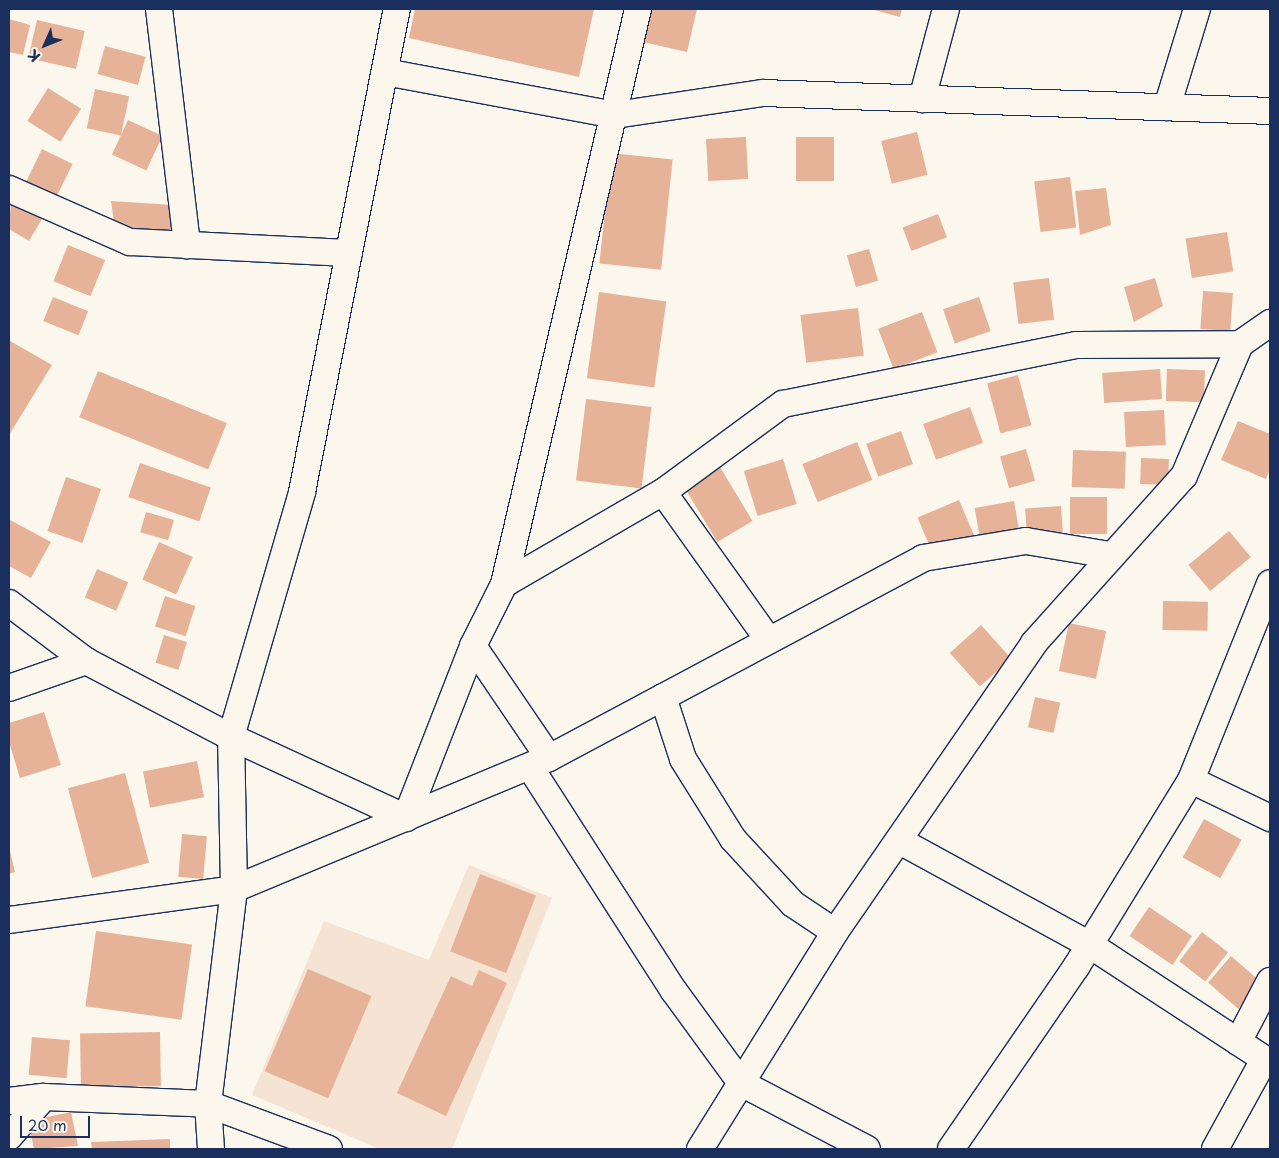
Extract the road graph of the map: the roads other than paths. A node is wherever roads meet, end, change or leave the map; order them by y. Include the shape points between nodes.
1 (159, 9) edge
2 (397, 9) edge
3 (638, 9) edge
4 (946, 9) edge
5 (1197, 9) edge
6 (385, 72) junction
7 (922, 99) junction
8 (1167, 107) junction
9 (1270, 111) edge
10 (615, 115) junction
11 (9, 190) edge
12 (187, 245) junction
13 (349, 253) junction
14 (1270, 322) edge
15 (1240, 344) junction
16 (664, 492) junction
17 (1110, 555) junction
18 (1270, 583) edge
19 (504, 584) junction
20 (9, 603) edge
21 (768, 639) junction
22 (473, 646) junction
23 (86, 661) junction
24 (9, 688) edge
25 (663, 697) junction
26 (231, 737) junction
27 (539, 763) junction
28 (1191, 780) junction
29 (406, 818) junction
30 (1270, 818) edge
31 (900, 841) junction
32 (234, 889) junction
33 (9, 920) edge
34 (835, 932) junction
35 (1090, 945) junction
36 (1270, 981) edge
37 (1238, 1042) junction
38 (1267, 1062) edge
39 (741, 1083) junction
40 (44, 1097) junction
41 (9, 1101) edge
42 (208, 1104) junction
43 (9, 1137) edge
44 (210, 1149) edge
45 (329, 1149) edge
46 (700, 1149) edge
47 (867, 1149) edge
48 (951, 1149) edge
49 (1215, 1149) edge

1 - 12 street
2 - 6 street
3 - 10 street
4 - 7 street
5 - 8 street
6 - 10 street
6 - 13 street
7 - 8 street
7 - 10 street via 763,93
8 - 9 street
10 - 19 street
11 - 12 street via 130,242
12 - 13 street
13 - 26 street via 302,492
14 - 15 street
15 - 16 street via 1076,344 783,404
15 - 17 street via 1184,476
16 - 19 street
16 - 21 street
17 - 21 street via 1026,541 923,558
17 - 31 street via 1034,643
18 - 28 street
19 - 22 street
20 - 23 street
21 - 25 street
22 - 27 street
22 - 29 street
23 - 24 street
23 - 26 street
25 - 27 street
25 - 34 street via 684,759 733,839 793,904
26 - 29 street
26 - 32 street
27 - 29 street
27 - 39 street via 674,991
28 - 30 street
28 - 35 street
29 - 32 street
31 - 34 street
31 - 35 street
32 - 33 street
32 - 42 street
34 - 39 street
35 - 37 street
35 - 48 street
36 - 37 street
37 - 38 street
38 - 49 street
39 - 46 street
39 - 47 street
40 - 41 street
40 - 42 street
40 - 43 street
42 - 44 street
42 - 45 street

